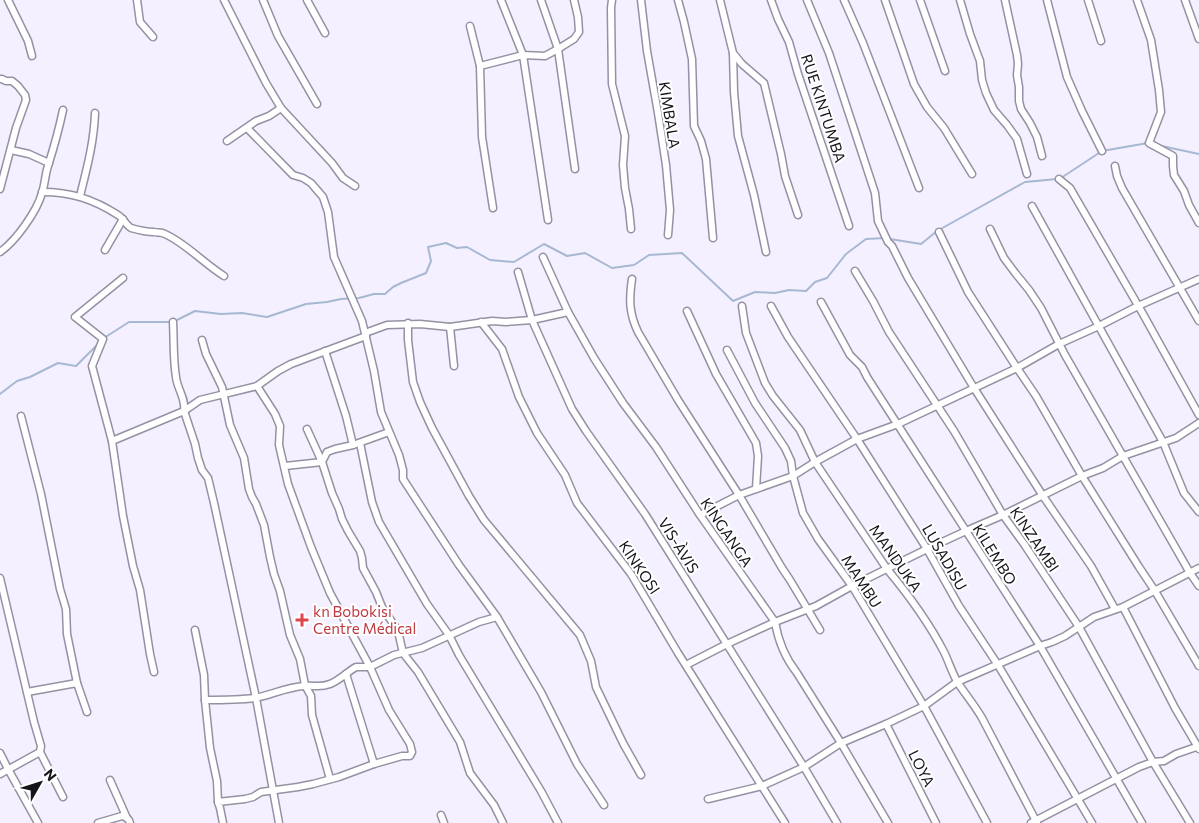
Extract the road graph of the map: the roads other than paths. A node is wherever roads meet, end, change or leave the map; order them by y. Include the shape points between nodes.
1 (8, 0) edge
2 (137, 0) edge
3 (224, 0) edge
4 (263, 0) edge
5 (307, 0) edge
6 (501, 0) edge
7 (541, 0) edge
8 (574, 0) edge
9 (612, 0) edge
10 (641, 0) edge
11 (678, 0) edge
12 (720, 0) edge
13 (771, 0) edge
14 (807, 0) edge
15 (844, 0) edge
16 (885, 0) edge
17 (920, 0) edge
18 (960, 0) edge
19 (1005, 0) edge
20 (1047, 0) edge
21 (1088, 0) edge
22 (1137, 0) edge
23 (1185, 0) edge
24 (1196, 18) edge
25 (470, 26) dead end
26 (326, 32) dead end
27 (153, 38) dead end
28 (1199, 39) edge
29 (1101, 42) dead end
30 (558, 49) junction
31 (732, 54) junction
32 (523, 55) junction
33 (32, 56) dead end
34 (480, 66) junction
35 (945, 71) dead end
36 (0, 79) edge
37 (317, 104) dead end
38 (281, 108) junction
39 (63, 110) dead end
40 (94, 113) dead end
41 (247, 128) junction
42 (227, 140) dead end
43 (10, 150) junction
44 (1102, 151) dead end
45 (1042, 156) dead end
46 (49, 163) junction
47 (1115, 166) dead end
48 (576, 169) dead end
49 (972, 174) dead end
50 (1027, 174) dead end
51 (1059, 179) dead end
52 (355, 186) dead end
53 (919, 188) dead end
54 (0, 189) edge
55 (42, 192) junction
56 (80, 196) junction
57 (1032, 206) dead end
58 (493, 208) dead end
59 (798, 215) dead end
60 (123, 219) junction
61 (548, 220) dead end
62 (1199, 223) edge
63 (849, 226) dead end
64 (990, 229) dead end
65 (631, 230) dead end
66 (939, 232) dead end
67 (668, 235) dead end
68 (713, 238) dead end
69 (105, 250) dead end
70 (0, 252) edge
71 (766, 252) dead end
72 (543, 257) dead end
73 (855, 271) dead end
74 (518, 272) dead end
75 (224, 276) dead end
76 (123, 278) dead end
77 (632, 279) dead end
78 (1199, 279) edge
79 (1180, 287) junction
80 (821, 302) dead end
81 (742, 306) dead end
82 (770, 306) dead end
83 (1138, 306) junction
84 (687, 311) dead end
85 (568, 312) junction
86 (532, 320) junction
87 (1199, 321) edge
88 (173, 322) dead end
89 (481, 322) junction
90 (408, 324) junction
91 (1099, 326) junction
92 (450, 327) junction
93 (365, 334) junction
94 (202, 340) dead end
95 (1059, 344) junction
96 (727, 350) dead end
97 (325, 351) junction
98 (454, 366) dead end
99 (1017, 368) junction
100 (257, 386) junction
101 (974, 388) junction
102 (224, 394) junction
103 (938, 405) junction
104 (184, 411) junction
105 (1199, 415) edge
106 (20, 416) dead end
107 (1199, 423) edge
108 (898, 424) junction
109 (307, 429) dead end
110 (389, 432) junction
111 (857, 439) junction
112 (112, 441) junction
113 (1163, 442) junction
114 (356, 444) junction
115 (1123, 456) junction
116 (322, 462) junction
117 (815, 462) junction
118 (285, 466) junction
119 (793, 476) junction
120 (1082, 476) junction
121 (756, 489) junction
122 (739, 495) junction
123 (1043, 496) junction
124 (1199, 512) edge
125 (700, 515) junction
126 (1003, 516) junction
127 (966, 530) junction
128 (927, 549) junction
129 (1199, 568) edge
130 (887, 569) junction
131 (1190, 574) junction
132 (0, 578) edge
133 (852, 586) junction
134 (1199, 586) edge
135 (1156, 591) junction
136 (1123, 607) junction
137 (1114, 609) junction
138 (809, 610) junction
139 (497, 617) junction
140 (775, 622) junction
141 (1078, 627) junction
142 (195, 630) dead end
143 (820, 630) dead end
144 (449, 635) junction
145 (727, 644) junction
146 (1040, 646) junction
147 (403, 653) junction
148 (998, 664) junction
149 (686, 665) junction
150 (1199, 666) edge
151 (370, 668) junction
152 (154, 672) dead end
153 (346, 674) junction
154 (957, 682) junction
155 (77, 683) junction
156 (305, 685) junction
157 (27, 692) junction
158 (256, 698) junction
159 (205, 700) junction
160 (924, 706) junction
161 (87, 712) dead end
162 (886, 724) junction
163 (841, 743) junction
164 (1199, 748) edge
165 (0, 752) edge
166 (40, 752) junction
167 (1153, 762) junction
168 (374, 764) junction
169 (804, 767) junction
170 (8, 769) junction
171 (0, 774) edge
172 (641, 775) dead end
173 (330, 779) junction
174 (110, 780) dead end
175 (1116, 780) junction
176 (762, 786) junction
177 (273, 790) junction
178 (63, 797) dead end
179 (708, 799) dead end
180 (1078, 800) junction
181 (218, 802) junction
182 (604, 805) dead end
183 (441, 814) dead end
184 (126, 816) junction
185 (1035, 822) edge
186 (38, 823) edge
187 (98, 823) edge
188 (130, 823) edge
189 (223, 823) edge
190 (279, 823) edge
191 (444, 823) edge
192 (503, 823) edge
193 (558, 823) edge
194 (785, 823) edge
195 (837, 823) edge
196 (888, 823) edge
197 (936, 823) edge
198 (987, 823) edge
199 (1092, 823) edge
200 (1142, 823) edge
201 (1190, 823) edge

1 - 33 street
2 - 27 street via 140,22
3 - 38 street
4 - 37 street via 278,36
5 - 26 street
6 - 32 street
7 - 30 street
8 - 30 street via 579,32
9 - 65 street via 612,84 625,136 623,165
10 - 67 street, KIMBALA via 666,165 670,210
11 - 68 street via 692,60 694,126 706,159
12 - 31 street
13 - 63 street, RUE KINTUMBA via 789,42
14 - 101 street via 832,63 875,193 878,221 884,235
15 - 53 street
16 - 49 street via 914,84
17 - 35 street
18 - 50 street via 980,61 986,93 994,110 1017,139
19 - 45 street via 1018,64 1019,101 1037,137
20 - 44 street via 1067,76
21 - 29 street
22 - 62 street via 1151,40 1161,112 1149,143 1173,156 1174,175
23 - 24 street
24 - 28 street
25 - 34 street
30 - 32 street via 545,56
30 - 48 street
31 - 59 street via 764,83 785,176
31 - 71 street via 738,136
32 - 34 street
32 - 61 street
34 - 58 street via 482,137
36 - 43 street via 12,81 26,100
38 - 41 street
38 - 52 street via 343,178
39 - 46 street
40 - 56 street via 90,155
41 - 42 street
41 - 93 street via 292,175 311,183 323,197 334,257
43 - 46 street
43 - 54 street
46 - 55 street
47 - 79 street via 1122,188
51 - 83 street via 1070,188
55 - 56 street
55 - 70 street via 21,230
56 - 60 street
57 - 91 street
60 - 69 street
60 - 75 street via 132,228 172,238
64 - 95 street via 1004,258 1041,308
66 - 99 street via 968,292
72 - 85 street, KINGANGA
73 - 103 street, KINZAMBI
74 - 86 street, VIS-ÀVIS
76 - 112 street via 75,317 103,339 92,366
77 - 122 street via 629,303 634,324
78 - 79 street
79 - 83 street
79 - 87 street
80 - 108 street, KILEMBO via 850,355 862,366
81 - 117 street, MANDUKA via 746,333 765,383 800,430
82 - 111 street, LUSADISU
83 - 91 street
83 - 105 street
84 - 121 street via 716,374 756,443
85 - 86 street
85 - 125 street, KINGANGA via 594,358
86 - 89 street
86 - 145 street, VIS-ÀVIS via 578,419 645,514
88 - 104 street via 176,379
89 - 92 street
89 - 149 street, KINKOSI via 502,349 519,397 537,433 565,475 581,510 631,574
90 - 92 street
90 - 93 street via 387,325
90 - 172 street via 413,382 432,428 484,520 580,635 591,661 596,687
91 - 95 street
91 - 113 street
92 - 98 street
93 - 97 street
93 - 110 street via 381,412
94 - 102 street
95 - 99 street
95 - 115 street
96 - 119 street, MAMBU via 755,403 786,448
97 - 100 street via 291,364
97 - 114 street
99 - 101 street
99 - 120 street
100 - 102 street
100 - 118 street via 280,426 279,445
101 - 103 street
101 - 123 street
102 - 104 street via 200,400
102 - 156 street via 230,425 244,458 249,489 264,526
103 - 108 street
103 - 126 street, KINZAMBI
104 - 112 street
104 - 158 street via 198,458 209,481
106 - 155 street via 66,609 67,634
107 - 113 street via 1176,438
108 - 111 street
108 - 127 street, KILEMBO
109 - 116 street
110 - 114 street
110 - 139 street via 399,455 405,482
111 - 117 street
111 - 128 street, LUSADISU
112 - 152 street via 123,516
113 - 115 street
113 - 124 street via 1184,493
114 - 116 street via 327,452
114 - 144 street via 379,522
115 - 120 street
115 - 131 street
116 - 118 street
116 - 147 street via 342,519 360,550 363,568 398,631
117 - 119 street
117 - 130 street, MANDUKA
118 - 151 street via 288,484 330,593
119 - 121 street
119 - 133 street, MAMBU via 803,513
120 - 123 street
120 - 135 street
121 - 122 street
122 - 125 street
122 - 138 street
123 - 126 street
123 - 137 street via 1091,566
125 - 140 street, KINGANGA
126 - 127 street
126 - 141 street, KINZAMBI
127 - 128 street
127 - 146 street, KILEMBO
128 - 130 street
128 - 148 street, LUSADISU via 959,606
129 - 131 street
130 - 133 street
130 - 154 street, MANDUKA via 943,651
131 - 134 street
131 - 135 street
132 - 157 street
133 - 138 street
133 - 160 street, MAMBU
135 - 136 street
135 - 150 street
136 - 137 street
136 - 164 street
137 - 141 street
138 - 140 street
138 - 143 street
139 - 144 street
139 - 182 street via 541,692 577,764
140 - 145 street
140 - 163 street, KINGANGA via 791,666
141 - 146 street
141 - 167 street, KINZAMBI
142 - 159 street via 204,675
144 - 147 street
144 - 193 street
145 - 149 street
145 - 169 street, VIS-ÀVIS
146 - 148 street
146 - 175 street, KILEMBO
147 - 151 street
147 - 192 street via 460,742 470,773
148 - 154 street
148 - 180 street, LUSADISU
149 - 176 street, KINKOSI
151 - 153 street via 356,667
151 - 168 street via 412,752 410,756
153 - 156 street via 318,687
153 - 168 street
154 - 160 street
154 - 185 street, MANDUKA via 982,718
155 - 157 street
155 - 161 street
156 - 158 street
156 - 173 street via 311,696 312,714
157 - 166 street
158 - 159 street
158 - 177 street
159 - 181 street
160 - 162 street
160 - 198 street, MAMBU
162 - 163 street
162 - 197 street, LOYA
163 - 169 street
163 - 196 street, KINGANGA
164 - 167 street
165 - 170 street
166 - 170 street
166 - 178 street
167 - 175 street
167 - 201 street, KINZAMBI
168 - 173 street
169 - 176 street
169 - 195 street, VIS-ÀVIS
170 - 171 street
170 - 186 street
173 - 177 street
174 - 184 street
175 - 180 street
175 - 200 street, KILEMBO
176 - 179 street
176 - 194 street, KINKOSI
177 - 181 street via 245,799
177 - 190 street
180 - 185 street
180 - 199 street, LUSADISU
181 - 189 street
183 - 191 street
184 - 187 street
184 - 188 street

